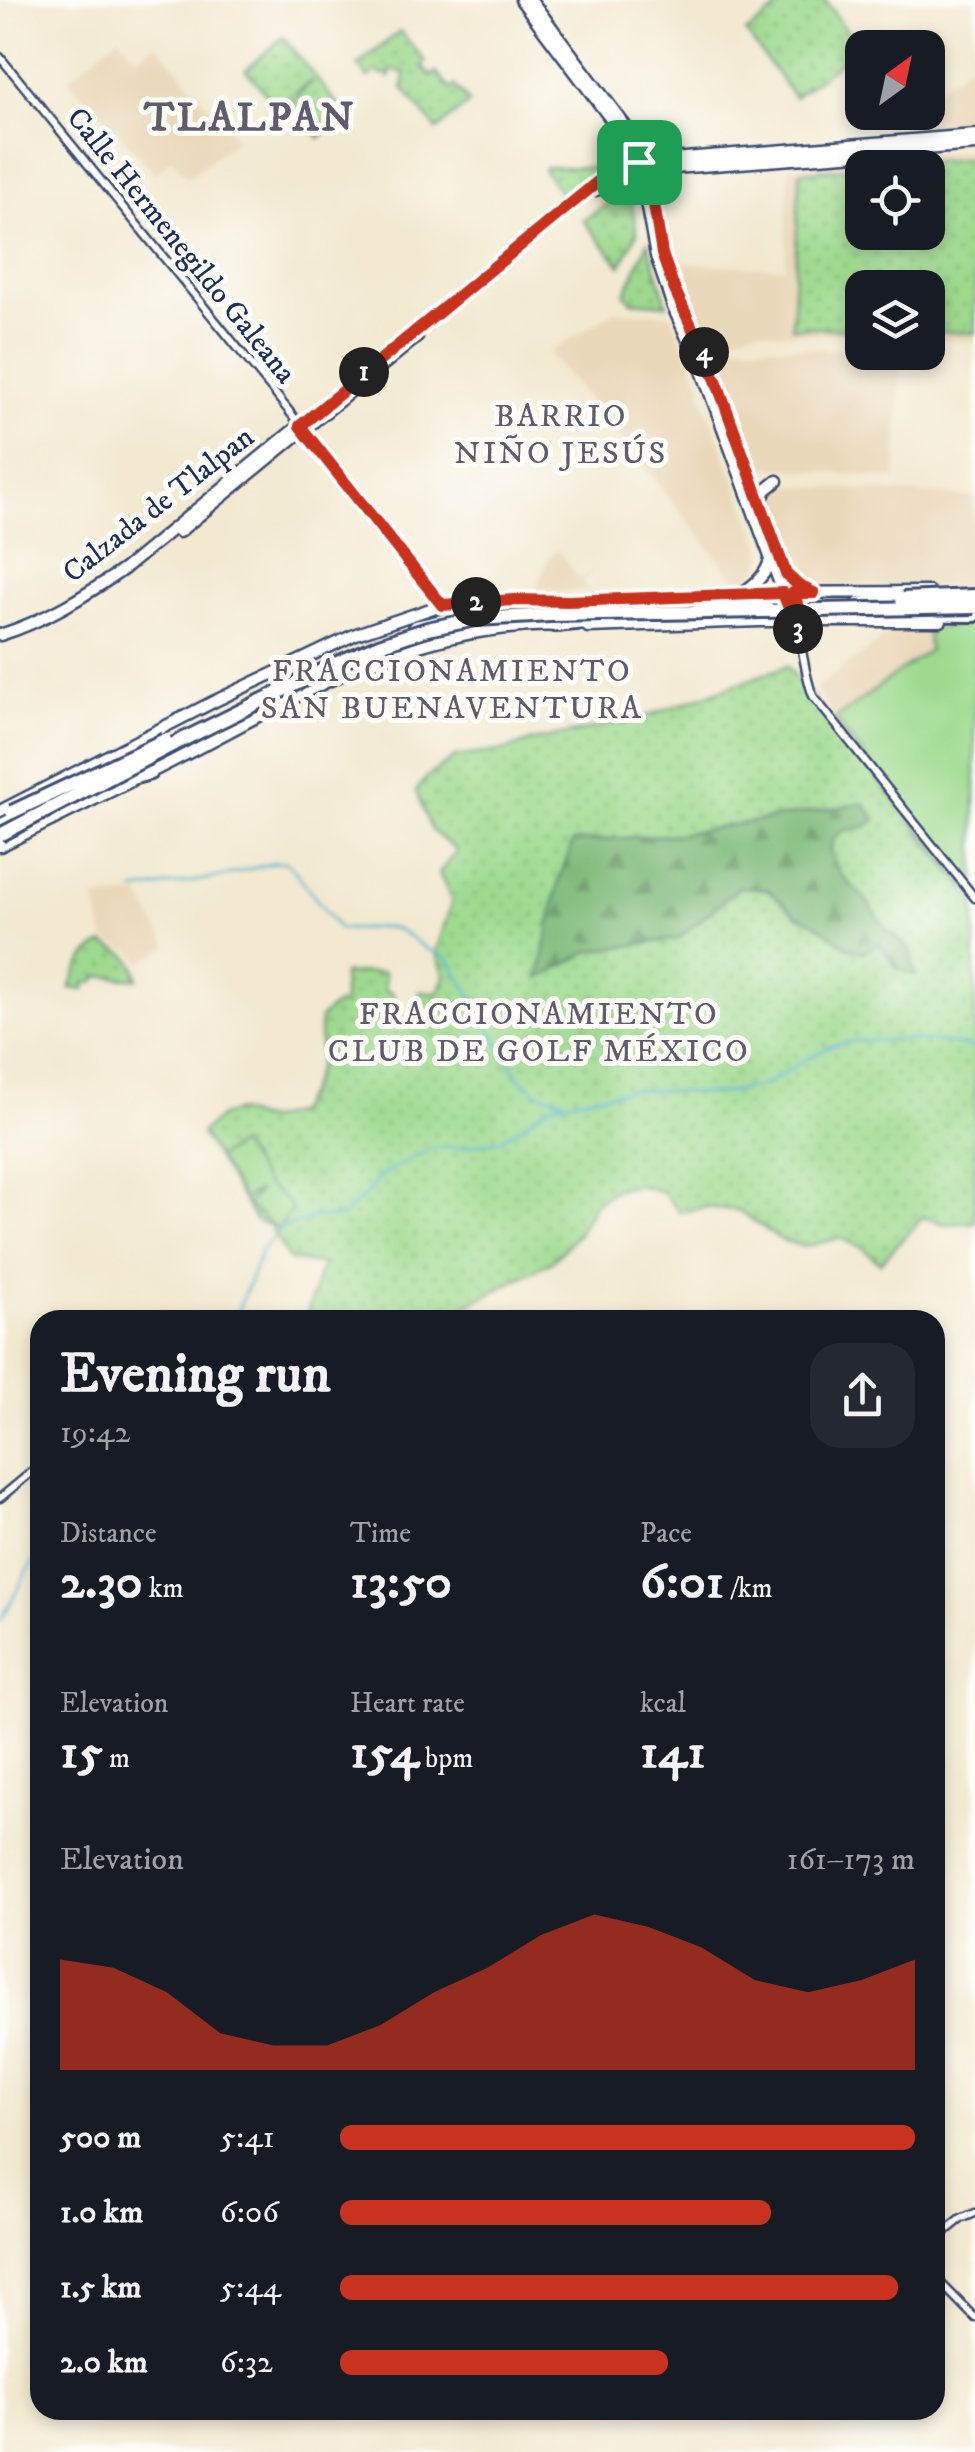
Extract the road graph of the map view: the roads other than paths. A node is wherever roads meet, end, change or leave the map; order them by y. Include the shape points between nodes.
1 (521, 0) edge
2 (531, 0) edge
3 (0, 57) edge
4 (975, 134) edge
5 (975, 145) edge
6 (644, 166) junction
7 (720, 406) junction
8 (302, 429) junction
9 (777, 481) dead end
10 (760, 504) junction
11 (771, 559) junction
12 (786, 574) junction
13 (742, 593) junction
14 (788, 593) junction
15 (593, 600) junction
16 (442, 605) junction
17 (822, 605) junction
18 (974, 605) edge
19 (767, 608) junction
20 (857, 608) junction
21 (675, 610) junction
22 (653, 611) junction
23 (798, 620) junction
24 (927, 621) junction
25 (555, 625) junction
26 (0, 638) edge
27 (192, 732) junction
28 (136, 742) junction
29 (150, 772) junction
30 (86, 788) junction
31 (4, 812) edge
32 (24, 834) joint
33 (0, 835) edge
34 (975, 898) edge
35 (30, 1473) edge
36 (0, 1498) edge
37 (975, 2213) edge
38 (945, 2232) edge
39 (945, 2287) edge
40 (975, 2318) edge

1 - 6 main road
2 - 6 main road via 644,151
3 - 8 street, Calle Hermenegildo Galeana
4 - 6 main road, Calzada de Tlalpan
5 - 6 main road, Calzada de Tlalpan
6 - 7 main road via 662,254
6 - 8 main road, Calzada de Tlalpan via 600,180
7 - 10 main road
7 - 11 main road
8 - 16 street, Calle Hermenegildo Galeana
8 - 26 main road, Calzada de Tlalpan via 118,573
9 - 10 main road
10 - 12 main road
11 - 13 main road
11 - 14 main road
12 - 14 main road
12 - 17 main road
13 - 14 main road
13 - 15 main road
14 - 17 main road
14 - 23 main road
15 - 16 main road
15 - 22 highway
16 - 28 main road via 356,634
17 - 18 highway
17 - 18 main road
17 - 19 highway, bridge
17 - 20 highway
18 - 19 highway, bridge
18 - 20 highway
18 - 20 highway, bridge via 902,599
18 - 20 highway, bridge via 905,615
18 - 24 main road
19 - 21 highway
19 - 21 highway, bridge via 742,601
19 - 21 highway, bridge via 699,617
19 - 27 highway, bridge via 499,611 431,624 366,647
19 - 30 highway, bridge via 497,617 427,629 340,662
20 - 24 main road via 863,616
21 - 22 highway
22 - 25 highway
22 - 30 highway via 504,618 396,640
23 - 24 main road
23 - 25 main road
23 - 34 street via 813,696
25 - 29 main road via 466,634 380,658
27 - 31 highway, bridge
27 - 33 highway, bridge
28 - 30 highway
28 - 31 main road
29 - 30 highway
29 - 32 main road
30 - 33 highway, bridge via 70,804
32 - 33 highway
35 - 36 street
37 - 38 street
39 - 40 street

